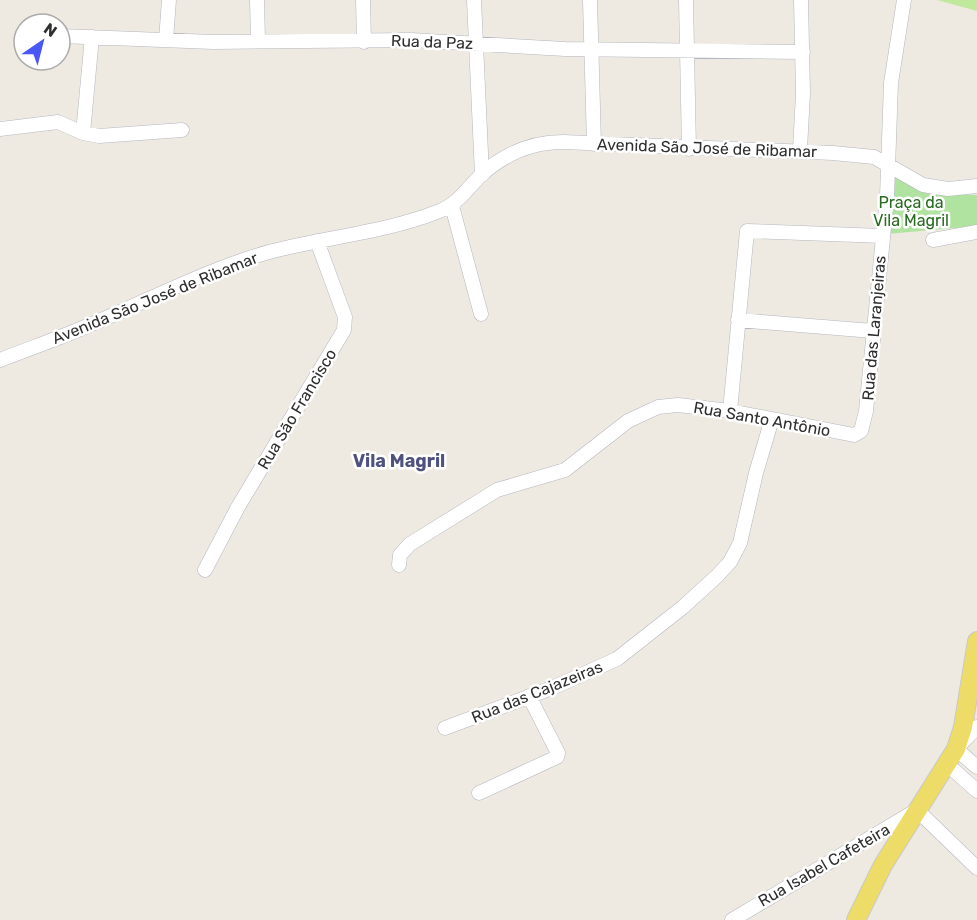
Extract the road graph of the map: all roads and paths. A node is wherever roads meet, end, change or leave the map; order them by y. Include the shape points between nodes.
1 (169, 0) edge
2 (257, 0) edge
3 (363, 0) edge
4 (474, 0) edge
5 (590, 0) edge
6 (686, 0) edge
7 (801, 0) edge
8 (904, 0) edge
9 (72, 36) edge
10 (92, 37) junction
11 (166, 40) junction
12 (258, 40) junction
13 (364, 42) junction
14 (475, 44) junction
15 (592, 49) junction
16 (685, 50) junction
17 (803, 52) junction
18 (0, 129) edge
19 (182, 130) dead end
20 (83, 133) junction
21 (594, 144) junction
22 (689, 149) junction
23 (800, 150) junction
24 (888, 163) junction
25 (482, 175) junction
26 (977, 186) edge
27 (452, 206) junction
28 (977, 232) edge
29 (883, 236) junction
30 (933, 240) dead end
31 (317, 242) junction
32 (481, 314) dead end
33 (738, 320) junction
34 (873, 331) junction
35 (0, 360) edge
36 (730, 411) junction
37 (772, 419) junction
38 (854, 435) joint
39 (399, 565) dead end
40 (205, 570) dead end
41 (977, 641) edge
42 (975, 671) edge
43 (529, 696) junction
44 (977, 727) edge
45 (445, 728) dead end
46 (952, 756) junction
47 (977, 767) edge
48 (977, 791) edge
49 (479, 793) dead end
50 (917, 810) junction
51 (977, 868) edge
52 (732, 920) edge
53 (856, 920) edge

1 - 11 street
2 - 12 street
3 - 13 street
4 - 14 street
5 - 15 street
6 - 16 street
7 - 17 street
8 - 24 street, Rua das Laranjeiras via 891,83
9 - 10 street, Rua da Paz
10 - 11 street, Rua da Paz
10 - 20 street
11 - 12 street, Rua da Paz
12 - 13 street, Rua da Paz
13 - 14 street, Rua da Paz
14 - 15 street, Rua da Paz
14 - 25 street
15 - 16 street, Rua da Paz
15 - 21 street
16 - 17 street, Rua da Paz
16 - 22 street
17 - 23 street
18 - 20 street via 58,122
19 - 20 street via 99,136
21 - 22 street, Avenida São José de Ribamar
21 - 25 street, Avenida São José de Ribamar via 537,144 513,153
22 - 23 street, Avenida São José de Ribamar
23 - 24 street, Avenida São José de Ribamar via 874,157
24 - 26 street, Avenida São José de Ribamar via 923,184 948,189
24 - 29 street, Rua das Laranjeiras
25 - 27 street, Avenida São José de Ribamar
27 - 31 street, Avenida São José de Ribamar via 419,219
27 - 32 street
28 - 30 street
29 - 33 street via 747,231
29 - 34 street, Rua das Laranjeiras
31 - 35 street, Avenida São José de Ribamar via 217,269
31 - 40 street, Rua São Francisco via 345,317 344,330 238,507
33 - 34 street
33 - 36 street
34 - 38 street, Rua das Laranjeiras via 864,418 861,431
36 - 37 street, Rua Santo Antônio
36 - 39 street, Rua Santo Antônio via 678,405 646,411 565,470 507,485 410,544 402,551
37 - 38 street, Rua Santo Antônio
37 - 43 street, Rua das Cajazeiras via 745,530 730,562 617,659
41 - 42 main road
42 - 46 main road via 963,727
43 - 45 street, Rua das Cajazeiras
43 - 49 street via 557,757
44 - 46 street
46 - 47 street
46 - 48 street
46 - 50 main road
50 - 51 street
50 - 52 street, Rua Isabel Cafeteira
50 - 53 main road via 883,865

